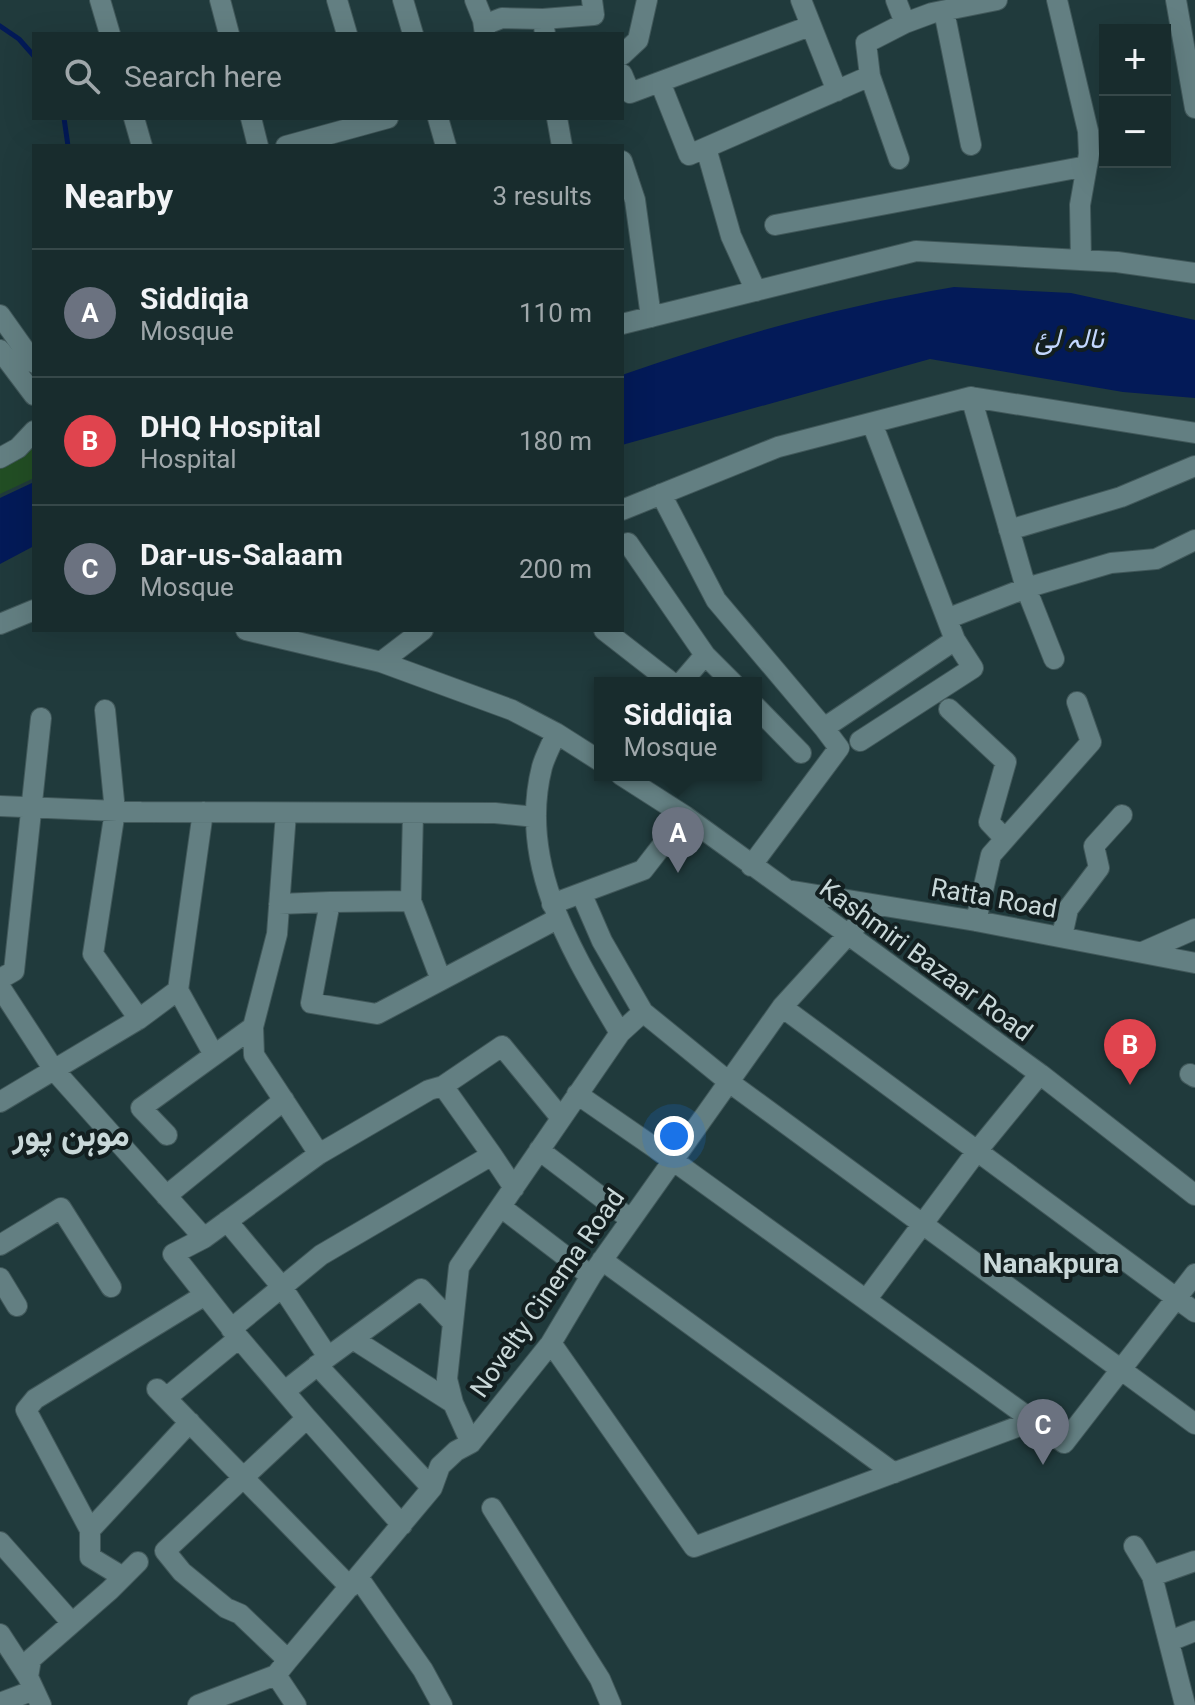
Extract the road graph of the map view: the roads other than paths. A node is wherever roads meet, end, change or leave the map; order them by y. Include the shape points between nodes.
1 (100, 0) edge
2 (220, 0) edge
3 (337, 0) edge
4 (403, 0) edge
5 (475, 0) edge
6 (592, 0) edge
7 (647, 0) edge
8 (801, 0) edge
9 (896, 0) edge
10 (997, 0) edge
11 (1057, 0) edge
12 (1176, 0) edge
13 (948, 6) edge
14 (905, 23) junction
15 (810, 26) junction
16 (544, 27) edge
17 (485, 29) edge
18 (109, 32) edge
19 (228, 32) edge
20 (346, 32) edge
21 (412, 32) edge
22 (1174, 48) edge
23 (624, 53) edge
24 (870, 76) junction
25 (624, 79) edge
26 (660, 82) junction
27 (837, 91) junction
28 (1195, 108) edge
29 (135, 120) edge
30 (252, 120) edge
31 (381, 120) edge
32 (439, 120) edge
33 (557, 120) edge
34 (141, 144) edge
35 (258, 144) edge
36 (293, 144) edge
37 (445, 144) edge
38 (562, 144) edge
39 (971, 145) dead end
40 (706, 148) junction
41 (899, 159) dead end
42 (1087, 166) junction
43 (624, 167) edge
44 (775, 225) dead end
45 (1081, 260) junction
46 (1195, 273) edge
47 (756, 291) junction
48 (0, 315) edge
49 (651, 317) junction
50 (624, 324) edge
51 (0, 350) edge
52 (32, 360) edge
53 (32, 392) edge
54 (971, 397) junction
55 (872, 423) junction
56 (32, 433) edge
57 (1195, 433) edge
58 (0, 458) edge
59 (1195, 466) edge
60 (661, 494) junction
61 (624, 509) edge
62 (1009, 530) junction
63 (1195, 540) edge
64 (628, 543) dead end
65 (1026, 588) junction
66 (32, 611) edge
67 (949, 618) junction
68 (0, 624) edge
69 (254, 632) edge
70 (420, 632) edge
71 (607, 632) edge
72 (955, 640) junction
73 (705, 655) junction
74 (1054, 659) dead end
75 (381, 662) junction
76 (664, 677) edge
77 (686, 677) edge
78 (727, 677) edge
79 (1077, 702) dead end
80 (949, 709) dead end
81 (105, 710) dead end
82 (762, 713) edge
83 (41, 718) dead end
84 (824, 728) junction
85 (556, 733) junction
86 (860, 741) dead end
87 (801, 753) dead end
88 (594, 757) edge
89 (630, 781) edge
90 (0, 806) edge
91 (32, 808) junction
92 (115, 811) junction
93 (203, 812) junction
94 (286, 813) junction
95 (413, 813) junction
96 (1122, 815) dead end
97 (685, 816) junction
98 (536, 817) junction
99 (1005, 839) junction
100 (751, 866) junction
101 (783, 889) junction
102 (582, 895) junction
103 (411, 901) junction
104 (330, 902) junction
105 (279, 904) junction
106 (875, 905) junction
107 (555, 911) junction
108 (976, 921) junction
109 (1195, 929) edge
110 (849, 936) junction
111 (1062, 936) junction
112 (1145, 951) junction
113 (1195, 963) edge
114 (0, 979) edge
115 (441, 980) junction
116 (0, 987) edge
117 (178, 990) junction
118 (782, 1007) junction
119 (643, 1012) junction
120 (139, 1019) junction
121 (253, 1027) junction
122 (620, 1033) junction
123 (214, 1055) junction
124 (54, 1070) junction
125 (1040, 1074) junction
126 (729, 1082) junction
127 (443, 1086) junction
128 (577, 1094) junction
129 (284, 1100) junction
130 (0, 1102) edge
131 (561, 1118) junction
132 (167, 1135) dead end
133 (539, 1150) junction
134 (977, 1151) junction
135 (319, 1154) junction
136 (492, 1155) junction
137 (671, 1159) junction
138 (514, 1188) junction
139 (1195, 1195) edge
140 (166, 1196) junction
141 (501, 1207) junction
142 (630, 1219) junction
143 (227, 1221) junction
144 (923, 1226) junction
145 (204, 1238) junction
146 (0, 1245) edge
147 (596, 1268) junction
148 (1195, 1274) edge
149 (0, 1278) edge
150 (111, 1287) dead end
151 (282, 1287) junction
152 (205, 1295) junction
153 (1176, 1297) junction
154 (866, 1300) junction
155 (17, 1306) dead end
156 (1195, 1312) edge
157 (453, 1323) junction
158 (235, 1334) junction
159 (353, 1339) junction
160 (551, 1343) junction
161 (322, 1361) junction
162 (1121, 1370) junction
163 (285, 1391) junction
164 (453, 1403) junction
165 (307, 1418) junction
166 (1033, 1421) junction
167 (190, 1422) junction
168 (1195, 1424) edge
169 (471, 1443) junction
170 (894, 1473) junction
171 (244, 1478) junction
172 (432, 1488) junction
173 (492, 1508) dead end
174 (402, 1525) junction
175 (90, 1530) junction
176 (1134, 1546) dead end
177 (1, 1548) edge
178 (1195, 1561) edge
179 (1152, 1576) junction
180 (354, 1582) junction
181 (72, 1623) junction
182 (1195, 1631) edge
183 (0, 1634) edge
184 (1170, 1641) junction
185 (282, 1668) junction
186 (34, 1690) edge
187 (0, 1703) edge
188 (198, 1705) edge
189 (296, 1705) edge
190 (442, 1705) edge
191 (611, 1705) edge
192 (1185, 1705) edge

1 - 18 street
2 - 19 street
3 - 20 street
4 - 21 street
5 - 17 street
6 - 16 street via 594,15
7 - 23 street via 638,40
8 - 15 street
9 - 14 street
10 - 13 street
11 - 42 street via 1088,131
12 - 22 street
13 - 14 street
13 - 39 street
14 - 24 street via 866,43
15 - 26 street
15 - 27 street
16 - 17 street via 502,18
22 - 28 street
24 - 27 street
24 - 41 street
25 - 26 street via 630,93
26 - 40 street via 689,155
27 - 40 street
29 - 34 street
30 - 35 street
31 - 36 street
32 - 37 street
33 - 38 street
40 - 47 street via 731,236
42 - 44 street
42 - 45 street via 1080,205
43 - 49 street via 635,200
45 - 46 street
45 - 47 street via 916,251
47 - 49 street
48 - 52 street
49 - 50 street
51 - 53 street
54 - 55 street
54 - 57 street
54 - 62 street
55 - 60 street via 778,447
55 - 67 street
56 - 58 street
59 - 62 street via 1121,497
60 - 61 street
60 - 84 street via 716,600
62 - 65 street
63 - 65 street via 1156,559 1111,563
64 - 73 street
65 - 67 street
65 - 74 street
66 - 68 street
67 - 72 street
69 - 75 street
70 - 75 street
71 - 76 street
72 - 84 street
72 - 86 street via 973,668
73 - 77 street
73 - 78 street
75 - 85 street via 512,710
79 - 99 street via 1091,742
80 - 99 street via 1006,762 989,822
81 - 92 street
82 - 87 street
83 - 91 street
84 - 100 street via 839,748
85 - 88 street
85 - 98 street via 542,767
89 - 97 street, Kashmiri Bazaar Road
90 - 91 street
91 - 92 street
91 - 114 street via 14,971
92 - 93 street
92 - 120 street via 93,954
93 - 94 street
93 - 117 street
94 - 95 street
94 - 105 street
95 - 98 street
95 - 103 street
96 - 111 street via 1094,846 1099,868 1068,909
97 - 100 street, Kashmiri Bazaar Road
97 - 102 street via 643,870
98 - 107 street via 544,878
99 - 108 street via 991,855
100 - 101 street, Kashmiri Bazaar Road
101 - 106 street, Ratta Road
101 - 110 street, Kashmiri Bazaar Road
102 - 107 street
102 - 119 street
103 - 104 street
103 - 115 street
104 - 105 street
104 - 115 street via 311,1003 377,1014
105 - 121 street via 277,934
106 - 108 street, Ratta Road
106 - 110 street, Novelty Cinema Road
107 - 115 street
107 - 122 street via 570,948
108 - 111 street, Ratta Road
109 - 112 street
110 - 118 street, Novelty Cinema Road
110 - 125 street, Kashmiri Bazaar Road
111 - 112 street, Ratta Road
112 - 113 street, Ratta Road
116 - 124 street
117 - 120 street
117 - 123 street
118 - 126 street, Novelty Cinema Road
118 - 134 street
119 - 122 street
119 - 126 street
120 - 124 street
121 - 123 street
121 - 129 street via 254,1055
122 - 128 street
123 - 132 street via 141,1108
124 - 130 street
124 - 140 street
125 - 134 street
125 - 139 street, Kashmiri Bazaar Road
126 - 137 street, Novelty Cinema Road
126 - 144 street
127 - 131 street via 502,1046
127 - 135 street
127 - 136 street
128 - 131 street
128 - 137 street
129 - 135 street
129 - 140 street
131 - 133 street
133 - 138 street
133 - 142 street
134 - 144 street
134 - 153 street
135 - 143 street
136 - 138 street
136 - 151 street via 321,1255
137 - 142 street, Novelty Cinema Road
137 - 154 street
138 - 141 street
140 - 145 street
141 - 147 street
141 - 157 street via 459,1267
142 - 147 street, Novelty Cinema Road
143 - 145 street
143 - 151 street
144 - 154 street
144 - 162 street
145 - 152 street via 173,1254
146 - 150 street via 61,1208
147 - 160 street, Novelty Cinema Road
147 - 170 street
148 - 153 street
149 - 155 street
151 - 158 street
151 - 161 street
152 - 158 street
152 - 175 street via 35,1399 26,1410
153 - 156 street
153 - 162 street
154 - 166 street
157 - 159 street via 421,1289
157 - 164 street via 447,1379
158 - 163 street
158 - 167 street via 162,1394
159 - 161 street
159 - 164 street
160 - 169 street, Novelty Cinema Road
160 - 170 street via 694,1547
161 - 163 street
161 - 172 street
162 - 166 street via 1064,1443
162 - 168 street
163 - 165 street
164 - 169 street
165 - 171 street
165 - 174 street
166 - 170 street
167 - 171 street
167 - 175 street
169 - 172 street, Novelty Cinema Road via 440,1466
171 - 180 street
171 - 185 street via 165,1551 182,1572 240,1614
172 - 174 street, Novelty Cinema Road
173 - 191 street via 600,1679
174 - 180 street, Novelty Cinema Road
175 - 181 street via 90,1557 131,1569
176 - 179 street
177 - 181 street
178 - 179 street
179 - 184 street
180 - 185 street, Novelty Cinema Road
180 - 190 street via 423,1670
181 - 186 street via 31,1659
182 - 184 street
183 - 186 street
184 - 192 street
185 - 188 street, Novelty Cinema Road
185 - 189 street
186 - 187 street

